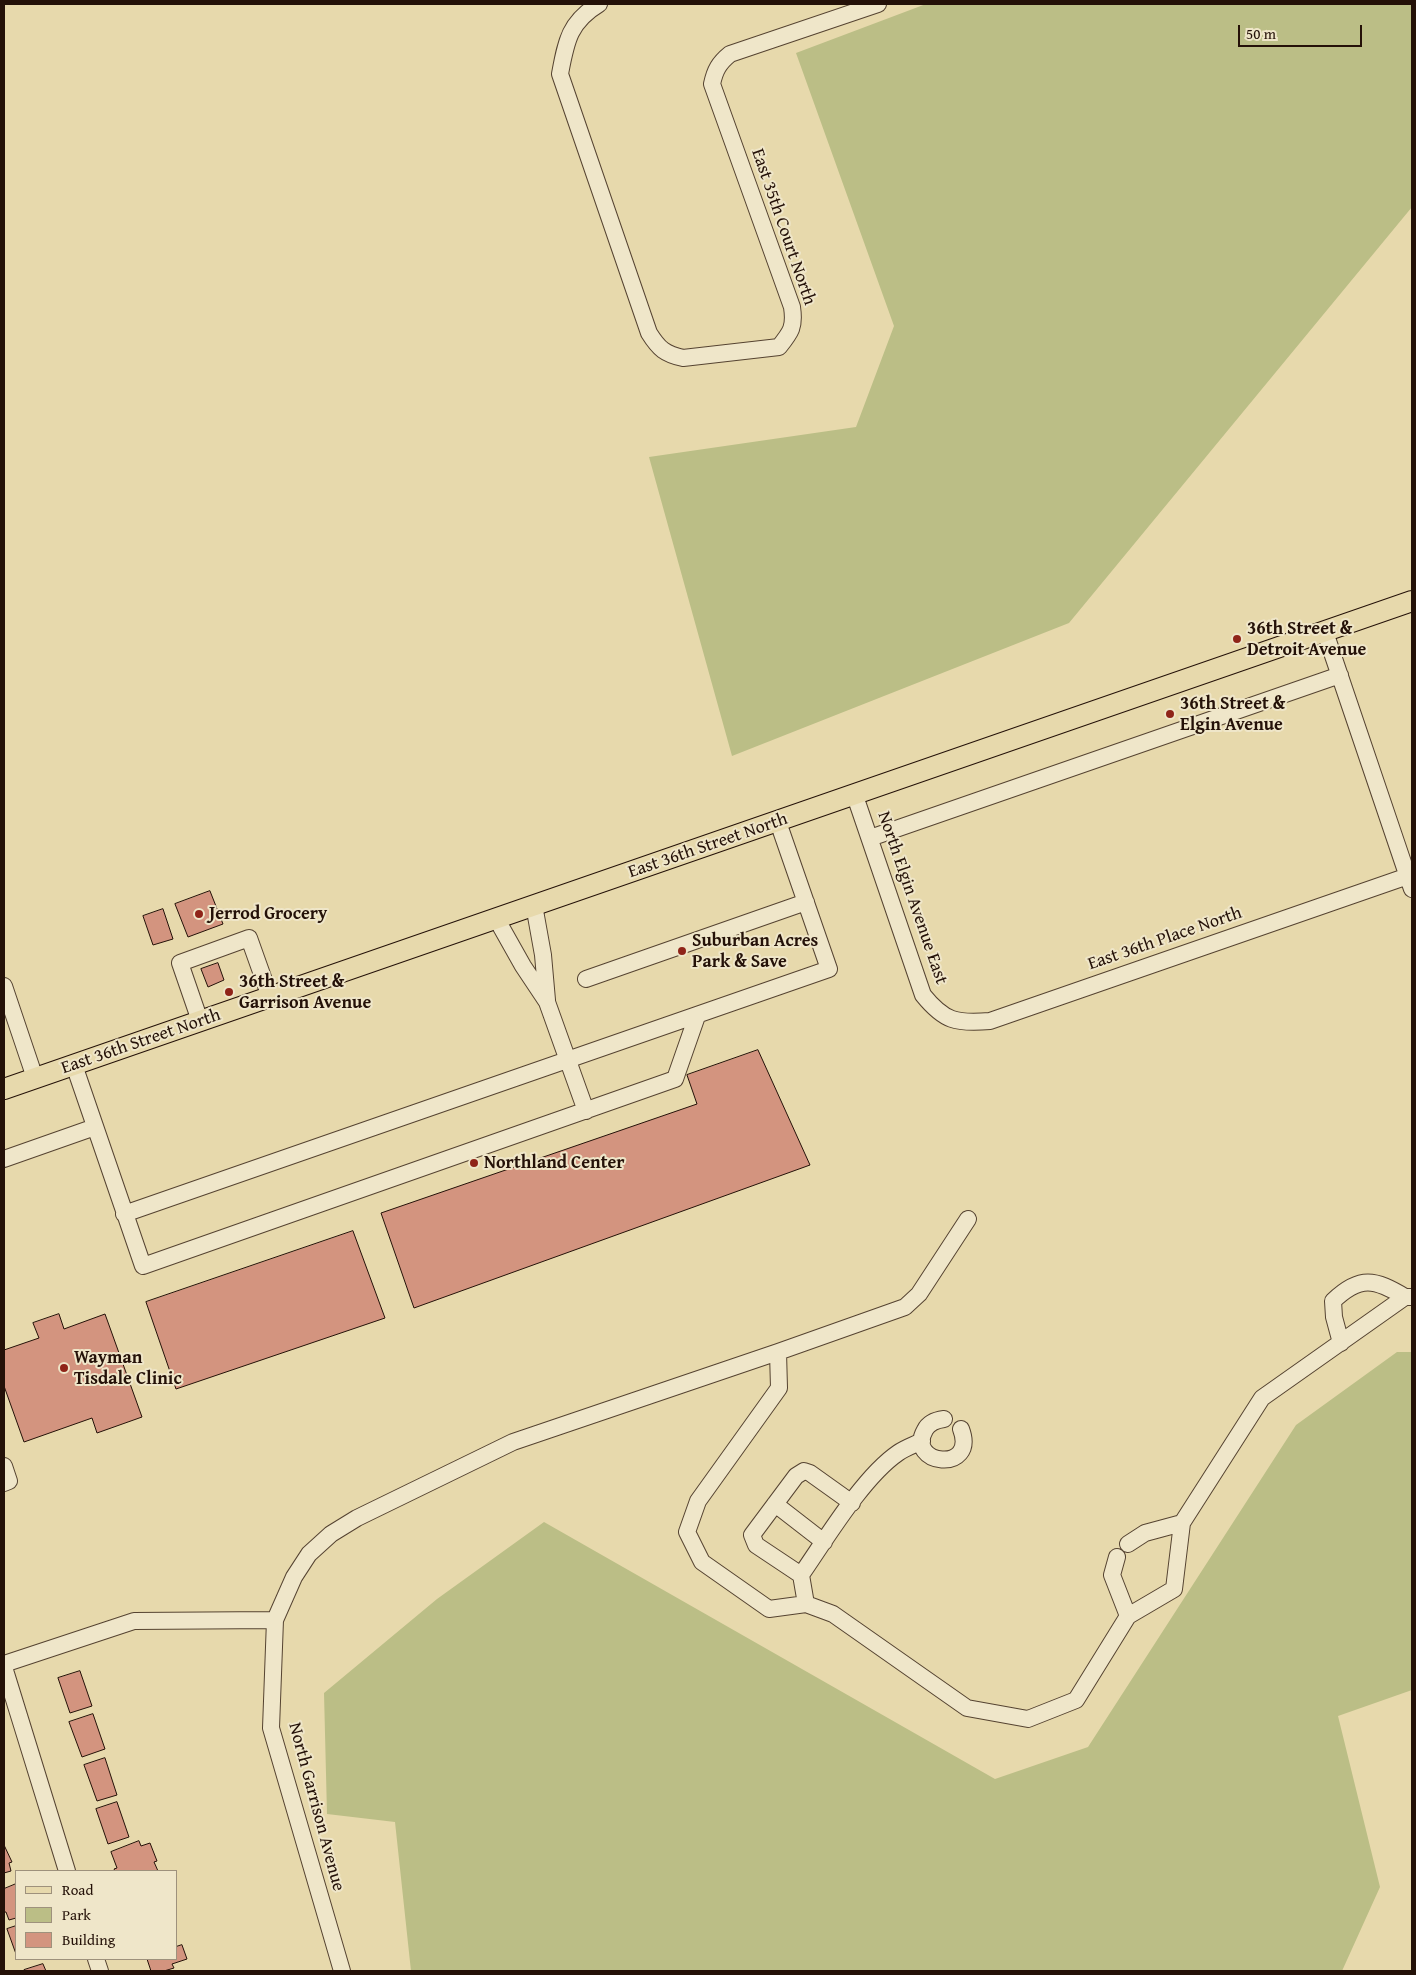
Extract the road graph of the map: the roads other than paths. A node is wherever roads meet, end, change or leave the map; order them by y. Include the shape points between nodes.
1 (599, 4) edge
2 (878, 4) edge
3 (1412, 601) edge
4 (1325, 632) junction
5 (1340, 675) junction
6 (855, 796) junction
7 (778, 822) junction
8 (870, 838) junction
9 (1410, 882) edge
10 (806, 902) junction
11 (534, 905) junction
12 (496, 918) junction
13 (586, 979) dead end
14 (4, 986) edge
15 (270, 997) junction
16 (548, 1002) junction
17 (935, 1010) joint
18 (697, 1016) junction
19 (200, 1021) junction
20 (568, 1059) junction
21 (74, 1065) junction
22 (35, 1078) junction
23 (4, 1089) edge
24 (586, 1111) junction
25 (95, 1127) junction
26 (4, 1159) edge
27 (124, 1214) junction
28 (968, 1219) dead end
29 (1409, 1297) edge
30 (1341, 1343) junction
31 (778, 1352) junction
32 (944, 1419) dead end
33 (961, 1429) dead end
34 (922, 1441) junction
35 (4, 1466) edge
36 (4, 1483) edge
37 (852, 1502) junction
38 (775, 1504) junction
39 (1182, 1523) junction
40 (824, 1542) junction
41 (1128, 1544) dead end
42 (1117, 1557) dead end
43 (801, 1575) junction
44 (806, 1604) junction
45 (1128, 1616) junction
46 (275, 1620) junction
47 (4, 1666) edge
48 (67, 1870) edge
49 (342, 1971) edge

1 - 2 street, East 35th Court North via 584,13 573,27 564,50 560,74 649,333 657,346 669,355 683,358 779,346 794,321 792,307 712,84 715,71 730,54
3 - 4 main road, East 36th Street North
4 - 5 street
4 - 6 main road, East 36th Street North
5 - 8 street
5 - 9 street
6 - 7 main road, East 36th Street North
6 - 8 street, North Elgin Avenue East
7 - 10 street
7 - 11 main road, East 36th Street North
8 - 17 street, North Elgin Avenue East via 922,994
9 - 17 street, East 36th Place North via 990,1021 968,1023 951,1020
10 - 13 street
10 - 18 street via 829,969
11 - 12 main road, East 36th Street North
11 - 16 street
12 - 15 main road, East 36th Street North
12 - 16 street
14 - 22 street
15 - 19 main road, East 36th Street North
15 - 19 street via 249,938 180,964
16 - 20 street
18 - 20 street
18 - 24 street via 675,1079
19 - 21 main road, East 36th Street North
20 - 24 street
20 - 27 street
21 - 22 main road, East 36th Street North
21 - 25 street
22 - 23 main road, East 36th Street North
24 - 27 street via 143,1266
25 - 26 street
25 - 27 street
28 - 31 street via 919,1294 905,1307
29 - 30 street
29 - 30 street via 1386,1286 1363,1282 1347,1288 1334,1301 1334,1317
30 - 39 street via 1262,1398
31 - 44 street via 779,1388 698,1501 687,1532 702,1562 769,1608
31 - 46 street via 513,1442 357,1518 331,1534 309,1554 294,1577
32 - 34 street via 931,1423
33 - 34 street via 962,1449 946,1461 927,1454
34 - 37 street via 898,1453
35 - 36 street via 9,1481
37 - 38 street via 804,1472 796,1476
37 - 40 street
38 - 40 street
38 - 43 street via 752,1535 756,1545
39 - 41 street via 1145,1533
39 - 45 street via 1174,1590
40 - 43 street
42 - 45 street via 1112,1575
43 - 44 street
44 - 45 street via 833,1614 968,1708 1028,1719 1076,1700
46 - 47 street via 134,1621
46 - 49 street, North Garrison Avenue via 271,1728
47 - 48 street

